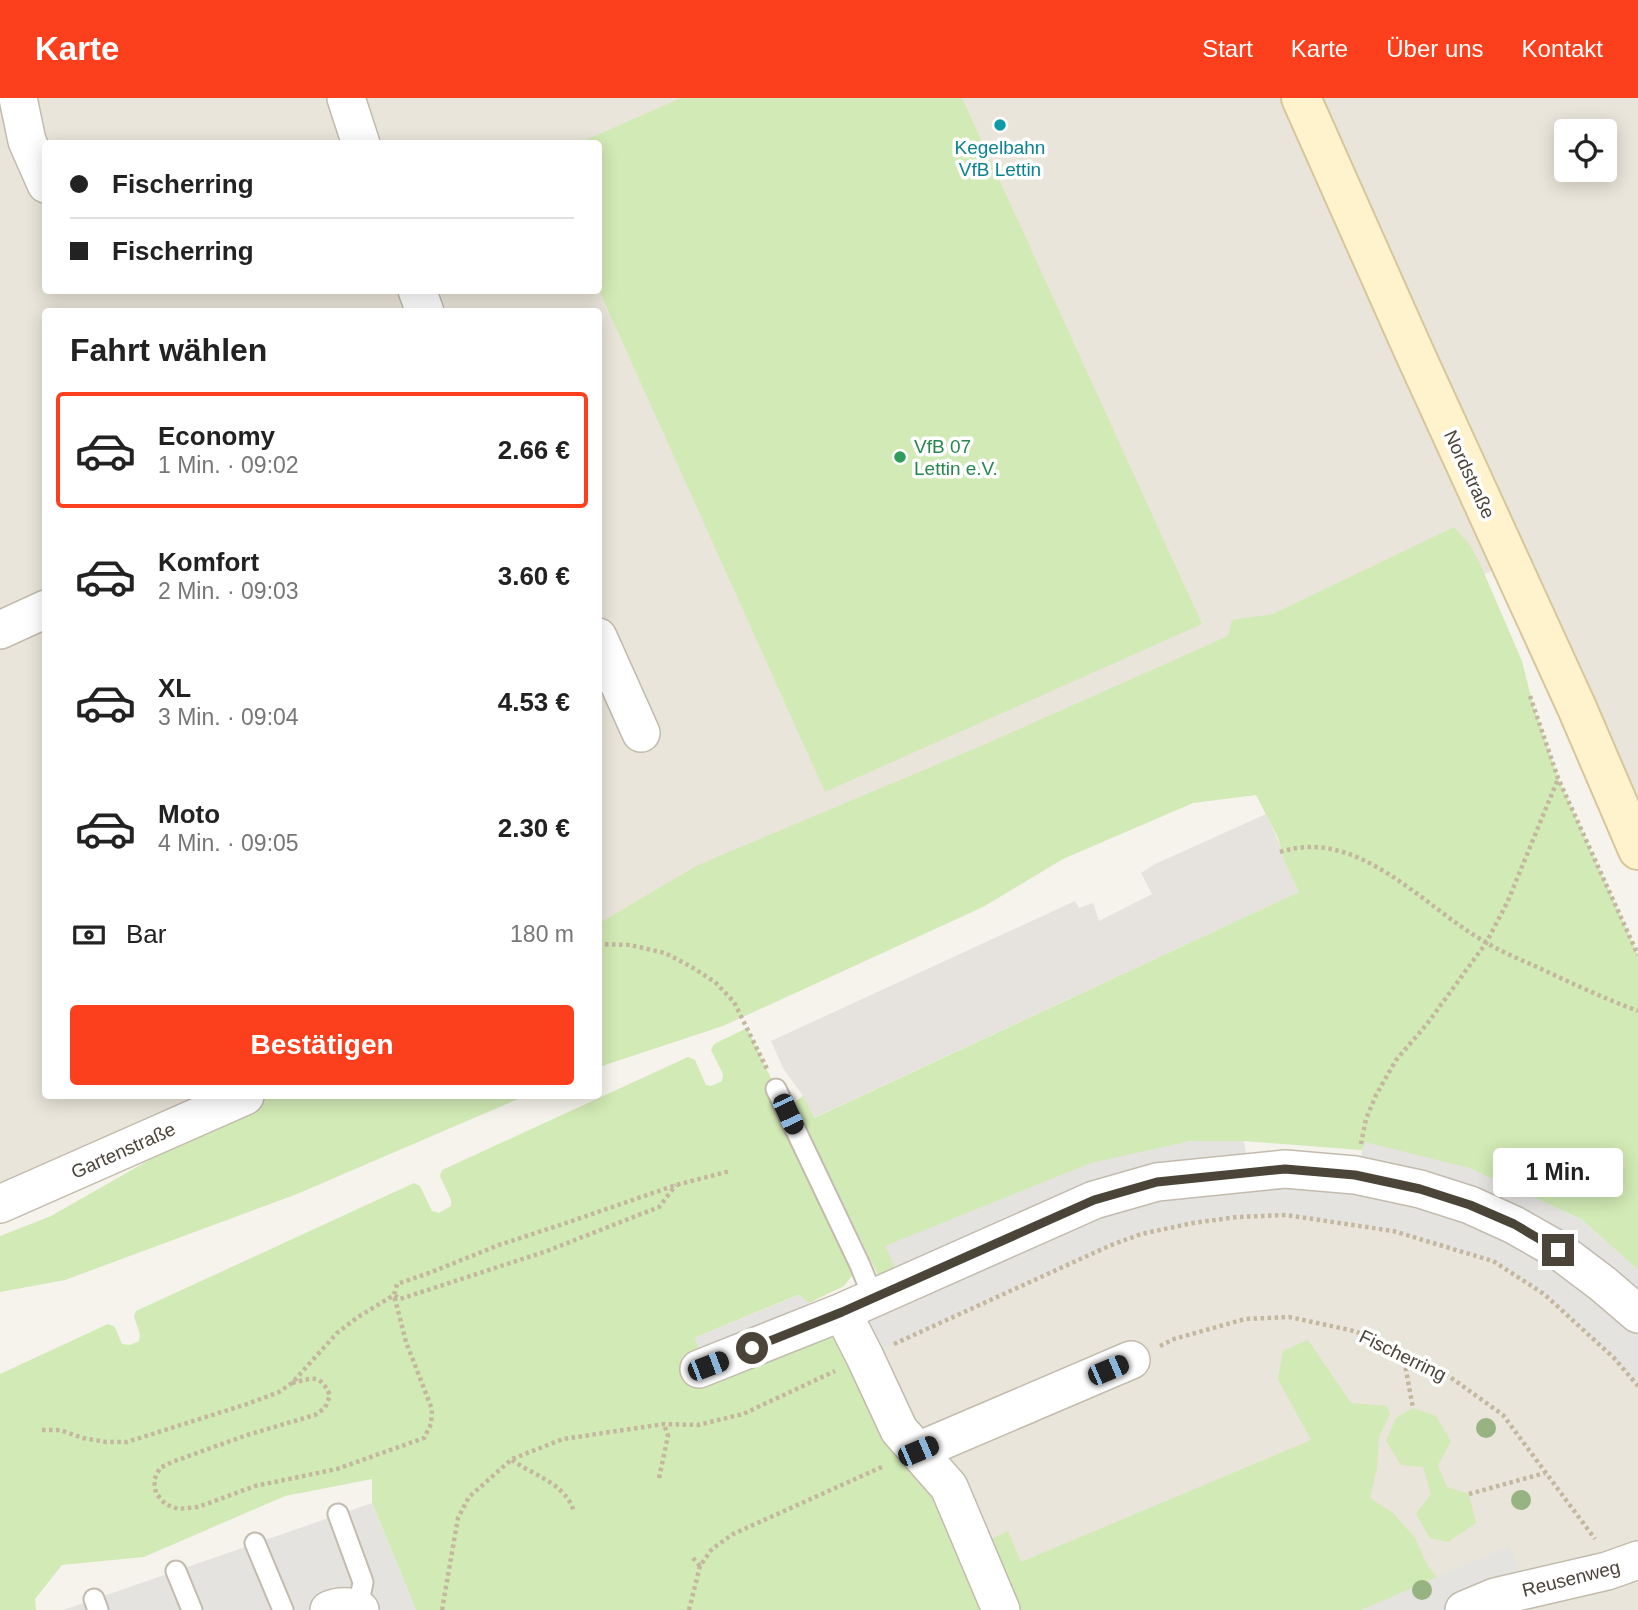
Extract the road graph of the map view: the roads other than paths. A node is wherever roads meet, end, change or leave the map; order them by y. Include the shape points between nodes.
1 (18, 98) edge
2 (346, 98) edge
3 (1301, 98) edge
4 (361, 140) edge
5 (42, 175) edge
6 (42, 611) edge
7 (0, 631) edge
8 (602, 654) edge
9 (641, 733) dead end
10 (1638, 850) edge
11 (776, 1089) dead end
12 (238, 1099) edge
13 (0, 1204) edge
14 (858, 1305) junction
15 (1638, 1314) edge
16 (1131, 1360) road end
17 (699, 1369) dead end
18 (918, 1451) junction
19 (338, 1514) dead end
20 (254, 1543) dead end
21 (1626, 1565) edge
22 (176, 1571) dead end
23 (192, 1610) edge
24 (283, 1610) edge
25 (349, 1610) edge
26 (1001, 1610) edge
27 (1464, 1610) edge

1 - 5 street via 27,141
2 - 4 street
3 - 10 street, Nordstraße
6 - 7 street
8 - 9 street
11 - 14 lane via 860,1265
12 - 13 street, Gartenstraße
14 - 15 street via 1094,1200 1157,1182 1285,1169 1355,1175 1470,1205 1558,1250
14 - 17 street
14 - 18 street via 865,1357 899,1430
16 - 18 street
18 - 26 street via 949,1487
19 - 25 lane via 363,1582
20 - 24 lane
21 - 27 street, Reusenweg via 1495,1597
22 - 23 lane

